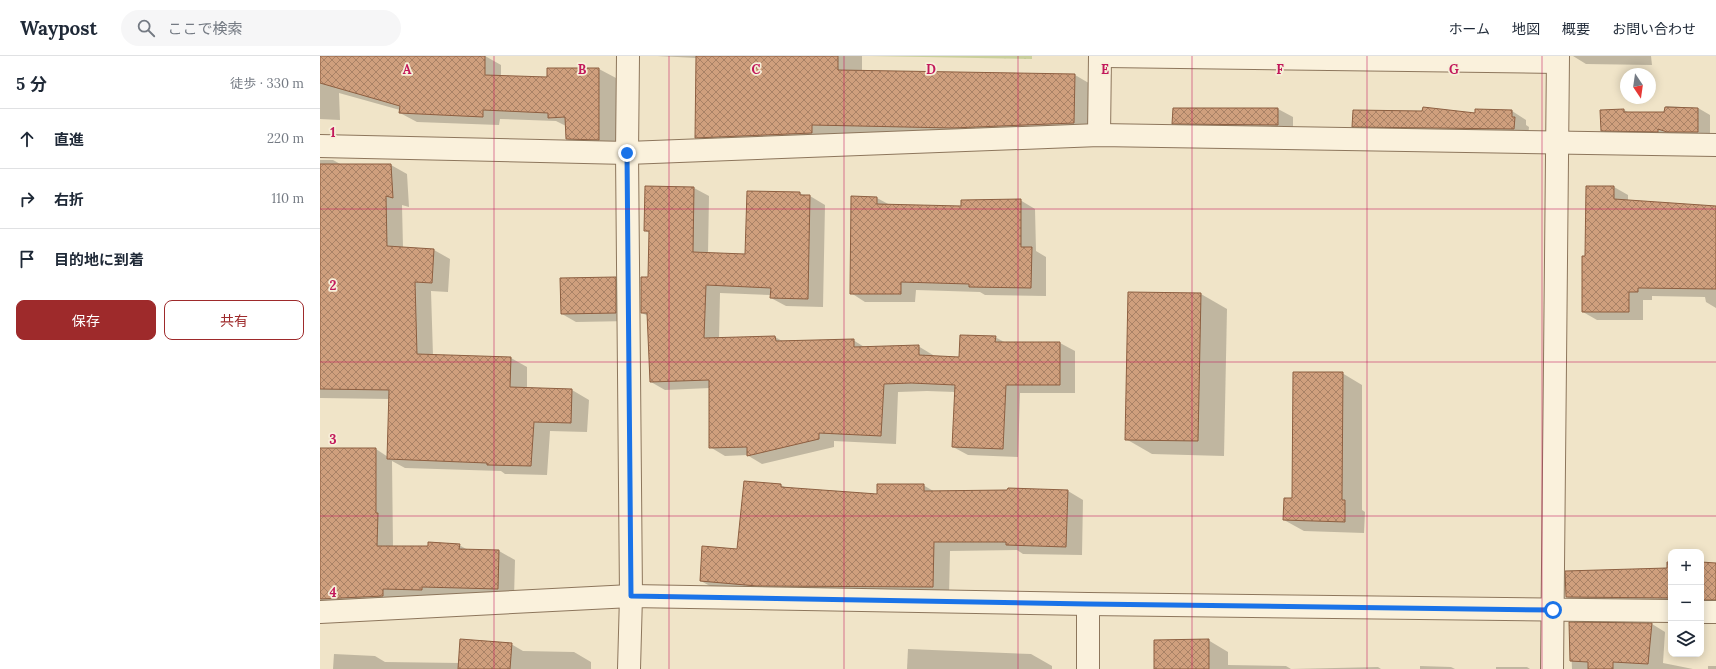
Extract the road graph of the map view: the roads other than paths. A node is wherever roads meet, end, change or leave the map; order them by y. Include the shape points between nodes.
1 (628, 56) edge
2 (1100, 56) edge
3 (1106, 56) edge
4 (1316, 57) edge
5 (1557, 59) edge
6 (1099, 135) junction
7 (1556, 143) junction
8 (1716, 145) edge
9 (320, 146) edge
10 (627, 153) junction
11 (631, 596) junction
12 (1088, 604) junction
13 (1553, 610) junction
14 (1668, 611) edge
15 (320, 612) edge
16 (1704, 612) edge
17 (1716, 612) edge
18 (629, 669) edge
19 (1088, 669) edge
20 (1552, 669) edge

1 - 10 street
2 - 6 street
3 - 4 street
4 - 5 street
5 - 7 street
6 - 7 street
6 - 10 street
7 - 8 street
7 - 13 street
9 - 10 street
10 - 11 street
11 - 12 street
11 - 15 street
11 - 18 street
12 - 13 street
12 - 19 street
13 - 14 street
13 - 20 street
16 - 17 street

